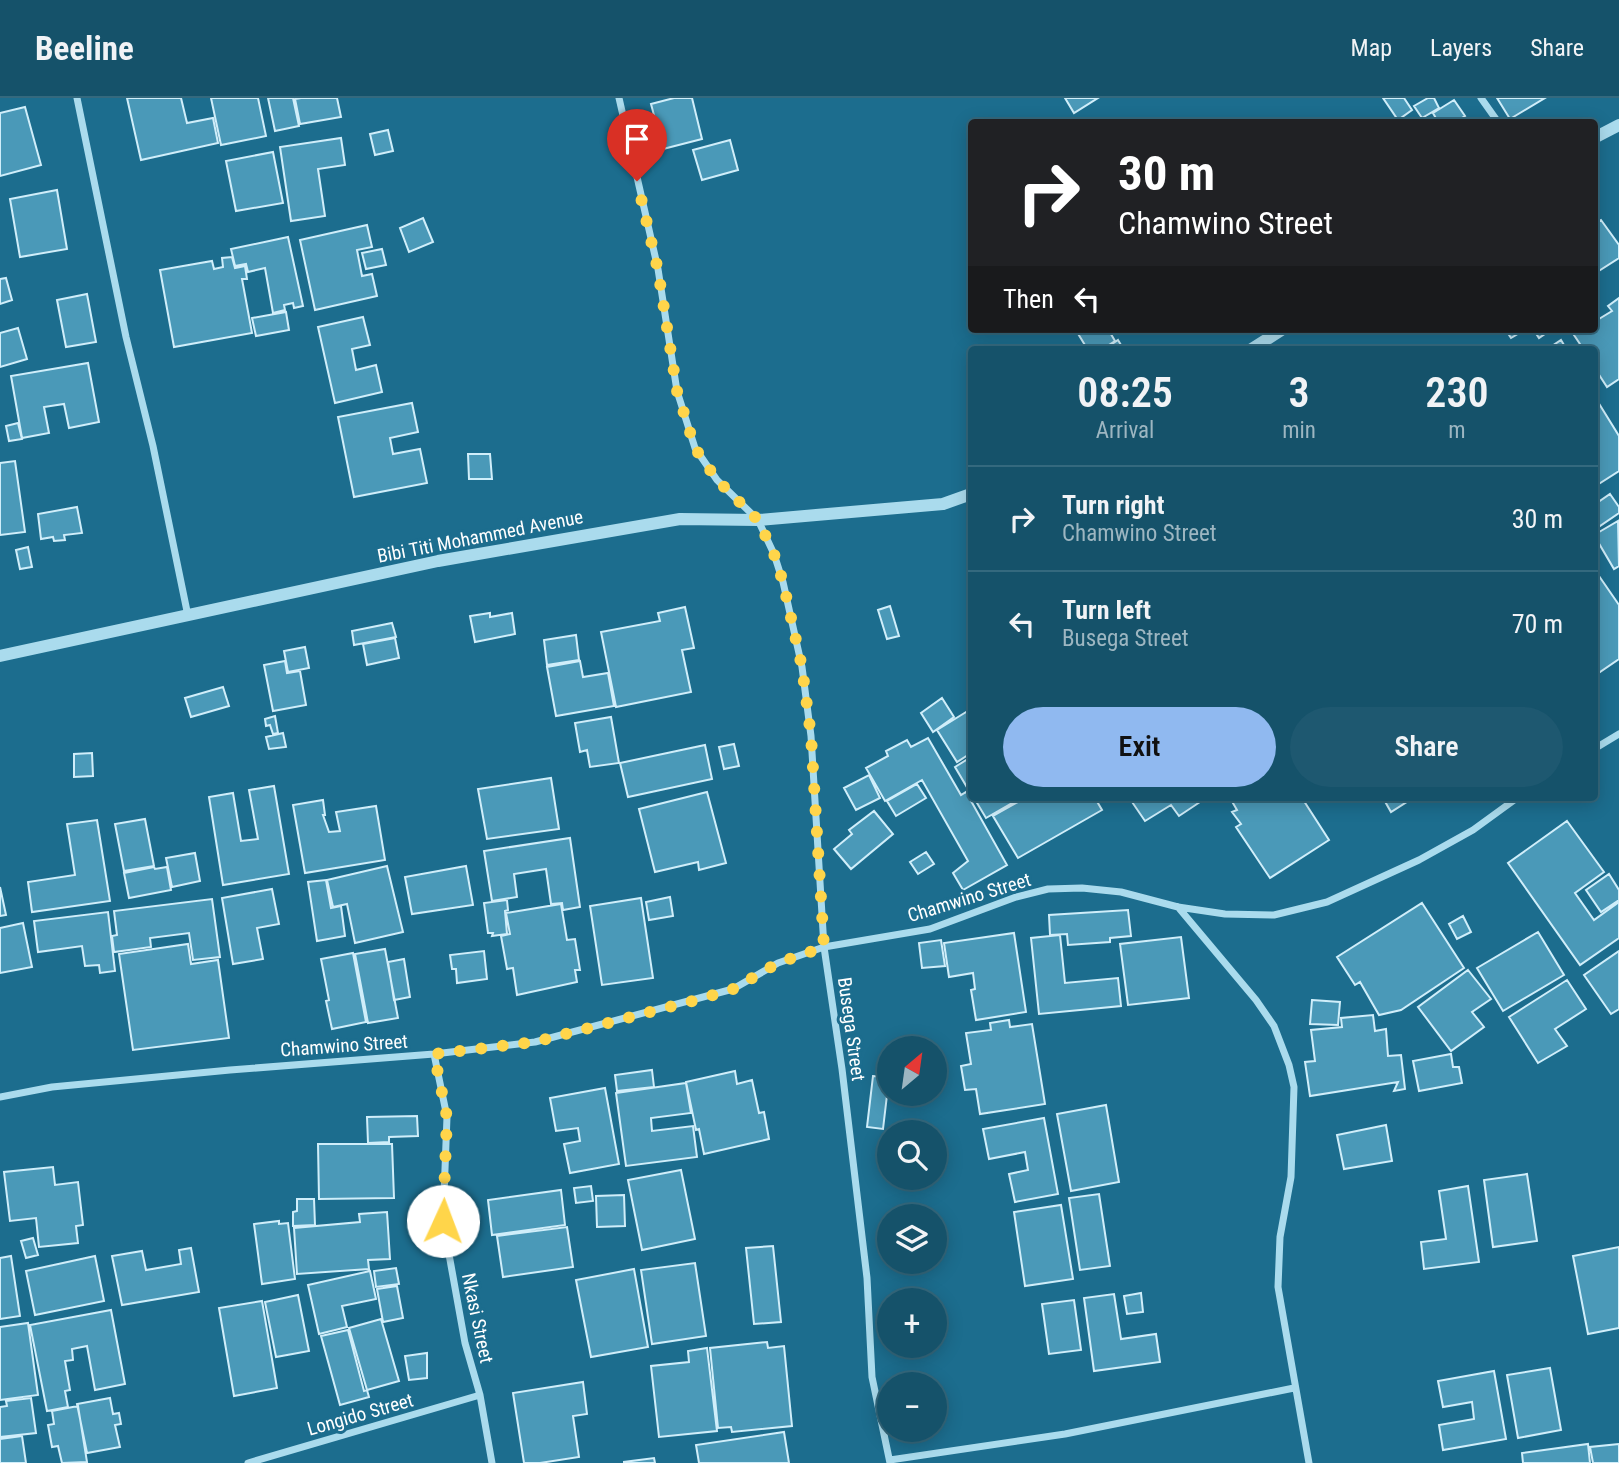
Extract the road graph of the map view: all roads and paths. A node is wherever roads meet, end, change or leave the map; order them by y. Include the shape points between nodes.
1 (77, 98) edge
2 (619, 98) edge
3 (1481, 98) edge
4 (1496, 119) edge
5 (1619, 125) edge
6 (1598, 136) edge
7 (1277, 333) edge
8 (1256, 346) edge
9 (968, 495) edge
10 (758, 520) junction
11 (188, 615) junction
12 (0, 656) edge
13 (1619, 734) edge
14 (1598, 747) edge
15 (1513, 801) edge
16 (1178, 907) junction
17 (824, 947) junction
18 (434, 1054) junction
19 (0, 1097) edge
20 (1294, 1388) junction
21 (481, 1395) junction
22 (890, 1461) edge
23 (248, 1463) edge
24 (492, 1463) edge
25 (1309, 1463) edge

1 - 11 street
2 - 10 street via 658,270 677,391 695,448 717,480
3 - 4 street
5 - 6 street
7 - 8 street
9 - 10 street, Bibi Titi Mohammed Avenue via 943,504
10 - 11 street, Bibi Titi Mohammed Avenue via 680,519 438,561
10 - 17 street, Busega Street via 783,582 802,667 811,736
11 - 12 street, Bibi Titi Mohammed Avenue
13 - 14 street
15 - 16 street, Chamwino Street via 1419,860 1327,902 1274,915
16 - 17 street, Chamwino Street via 1121,892 1048,890 930,929
16 - 20 street via 1256,1000 1274,1026 1289,1065 1294,1087 1291,1177 1280,1237 1278,1287
17 - 18 street, Chamwino Street via 778,963 733,989 700,999 535,1042
17 - 22 street, Busega Street via 865,1265 872,1377
18 - 19 street, Chamwino Street via 66,1086
18 - 21 street, Nkasi Street via 447,1117 443,1221 464,1343
20 - 22 street via 1065,1434
20 - 25 street
21 - 23 street, Longido Street
21 - 24 street, Nkasi Street

